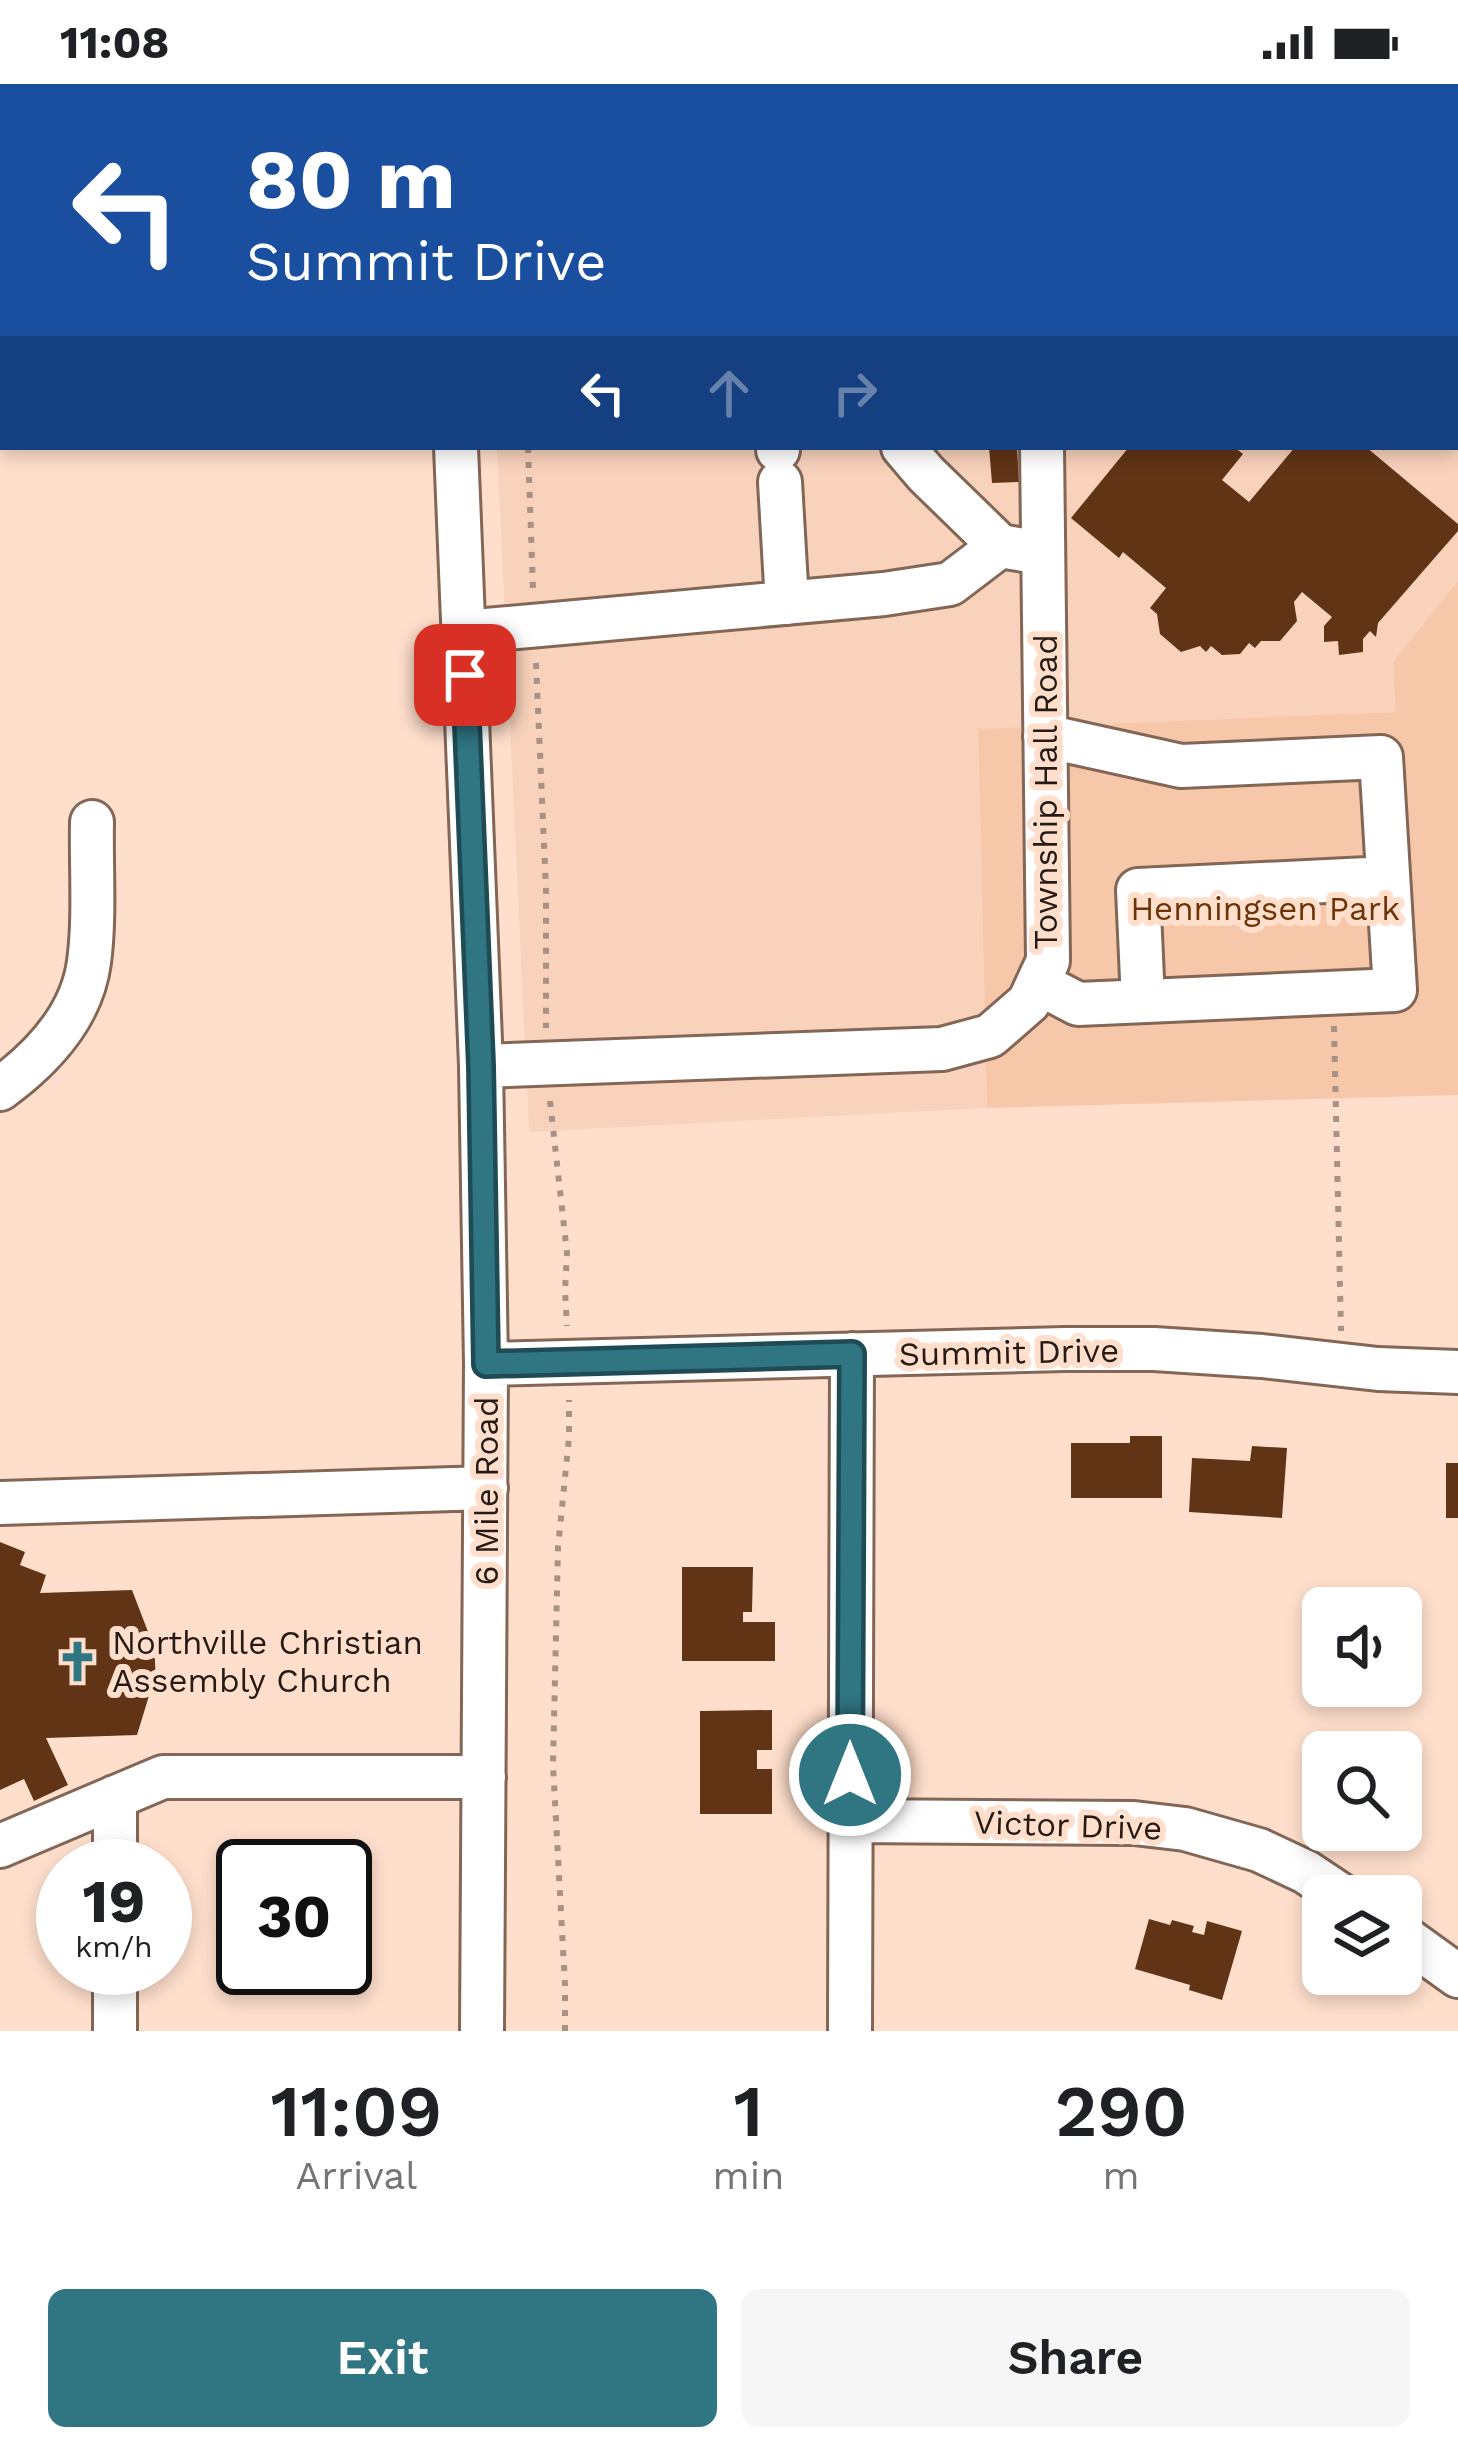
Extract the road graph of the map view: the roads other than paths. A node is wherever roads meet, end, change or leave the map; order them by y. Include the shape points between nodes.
1 (456, 450) edge
2 (906, 450) edge
3 (1042, 450) edge
4 (778, 460) edge
5 (1000, 546) junction
6 (1043, 553) junction
7 (787, 603) junction
8 (464, 632) junction
9 (1045, 736) junction
10 (92, 822) dead end
11 (1388, 878) junction
12 (1038, 983) junction
13 (1144, 1001) junction
14 (481, 1066) junction
15 (0, 1089) edge
16 (852, 1354) junction
17 (486, 1364) junction
18 (1458, 1372) edge
19 (486, 1488) junction
20 (0, 1503) edge
21 (484, 1777) junction
22 (115, 1797) junction
23 (850, 1821) junction
24 (115, 1839) edge
25 (0, 1846) edge
26 (1310, 1875) edge
27 (1422, 1950) edge
28 (1458, 1976) edge
29 (115, 1995) edge
30 (115, 2031) edge
31 (482, 2031) edge
32 (850, 2031) edge

1 - 8 street, 6 Mile Road
2 - 5 street
3 - 6 street, Township Hall Road
4 - 7 street
5 - 6 street
5 - 7 street via 950,584
6 - 9 street, Township Hall Road
7 - 8 street
8 - 14 street, 6 Mile Road
9 - 11 street via 1181,766 1381,757
9 - 12 street, Township Hall Road via 1048,961
10 - 15 street via 89,965 53,1041
11 - 13 street via 1138,890
11 - 13 street via 1395,990
12 - 13 street via 1078,1004
12 - 14 street, Township Hall Road via 1029,1002 990,1036 942,1049
14 - 17 street, 6 Mile Road
16 - 17 street, Summit Drive
16 - 18 street, Summit Drive via 1154,1349
16 - 23 street
17 - 19 street, 6 Mile Road
19 - 20 street
19 - 21 street, 6 Mile Road
21 - 22 street via 163,1777
21 - 31 street, 6 Mile Road
22 - 24 street
22 - 25 street
23 - 26 street, Victor Drive via 1134,1823 1259,1850
23 - 32 street
27 - 28 street
29 - 30 street

